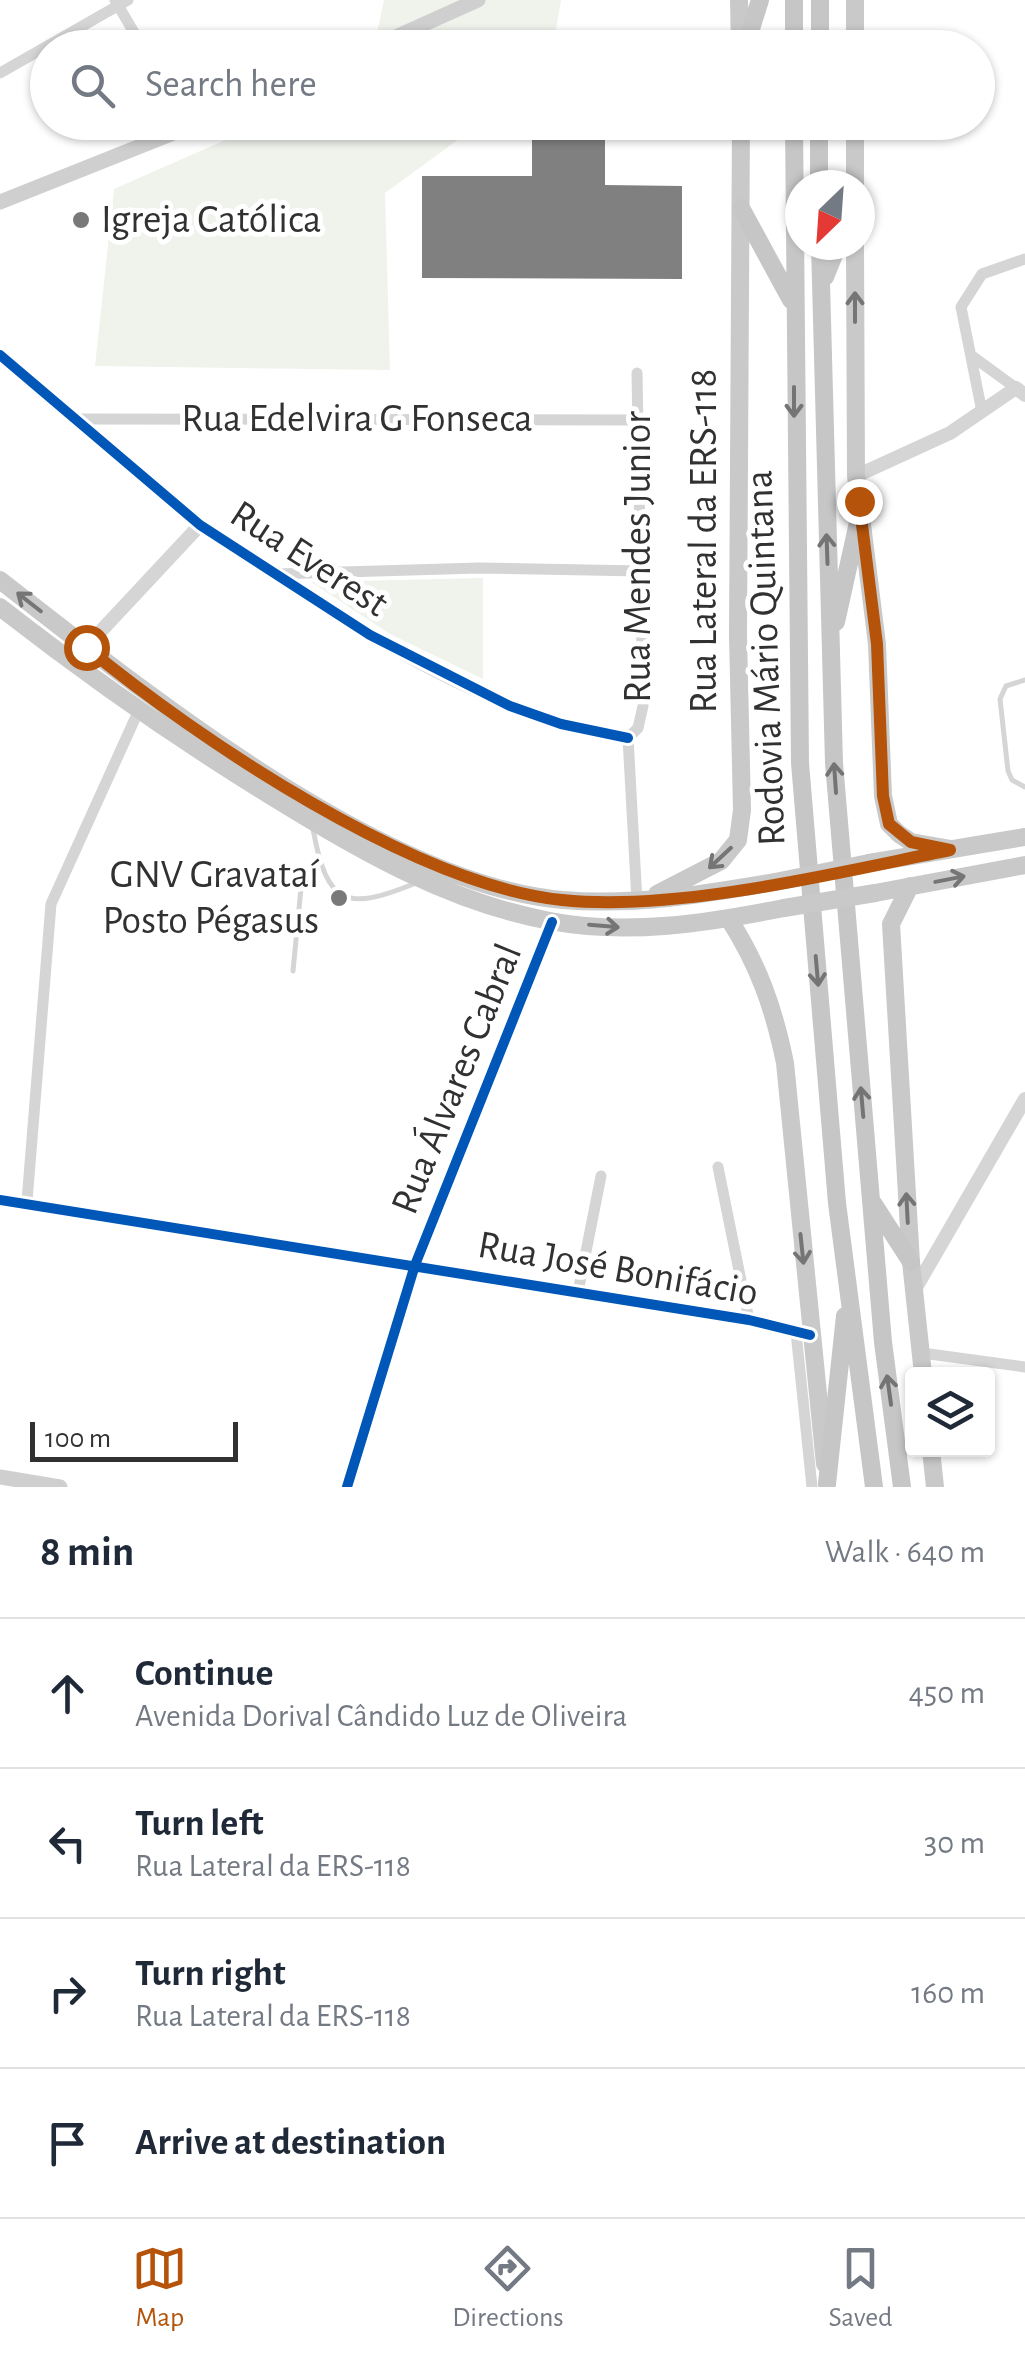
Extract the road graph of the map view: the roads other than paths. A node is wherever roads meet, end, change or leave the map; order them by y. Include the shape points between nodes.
1 (478, 0) edge
2 (739, 0) edge
3 (760, 0) edge
4 (794, 0) edge
5 (820, 0) edge
6 (855, 0) edge
7 (120, 2) edge
8 (73, 30) edge
9 (134, 30) edge
10 (411, 30) edge
11 (741, 30) edge
12 (749, 30) edge
13 (794, 30) edge
14 (820, 30) edge
15 (856, 30) edge
16 (30, 55) edge
17 (0, 73) edge
18 (153, 140) edge
19 (741, 140) edge
20 (794, 140) edge
21 (819, 140) edge
22 (855, 140) edge
23 (819, 170) edge
24 (855, 170) edge
25 (0, 202) edge
26 (740, 208) junction
27 (1025, 259) edge
28 (820, 260) edge
29 (832, 260) edge
30 (855, 260) edge
31 (821, 286) junction
32 (793, 304) junction
33 (0, 355) edge
34 (972, 356) junction
35 (637, 373) dead end
36 (1020, 391) edge
37 (982, 412) junction
38 (77, 418) junction
39 (638, 420) junction
40 (856, 476) junction
41 (859, 518) junction
42 (200, 524) junction
43 (640, 572) junction
44 (274, 574) junction
45 (0, 580) edge
46 (0, 607) edge
47 (86, 647) junction
48 (831, 647) junction
49 (1025, 680) edge
50 (138, 712) junction
51 (628, 738) junction
52 (1025, 776) edge
53 (1012, 780) junction
54 (1025, 787) edge
55 (311, 821) junction
56 (1025, 836) edge
57 (950, 850) junction
58 (319, 864) junction
59 (1025, 864) edge
60 (1005, 868) junction
61 (1025, 872) edge
62 (423, 880) junction
63 (910, 886) junction
64 (638, 901) junction
65 (729, 919) junction
66 (552, 922) junction
67 (293, 971) dead end
68 (1025, 1100) edge
69 (718, 1167) dead end
70 (601, 1176) dead end
71 (870, 1199) junction
72 (0, 1200) edge
73 (26, 1201) junction
74 (944, 1236) junction
75 (911, 1262) junction
76 (416, 1265) junction
77 (914, 1291) junction
78 (578, 1292) junction
79 (848, 1306) junction
80 (749, 1320) junction
81 (803, 1334) junction
82 (922, 1353) junction
83 (923, 1367) edge
84 (1025, 1367) edge
85 (932, 1457) edge
86 (0, 1477) edge
87 (822, 1486) edge
88 (60, 1487) edge
89 (348, 1487) edge
90 (874, 1487) edge
91 (902, 1487) edge
92 (935, 1487) edge

1 - 10 main road
2 - 11 main road
3 - 12 highway
4 - 13 highway
5 - 14 highway
6 - 15 main road
7 - 8 street
7 - 9 street
16 - 17 street
18 - 25 main road
19 - 26 main road, Rua Lateral da ERS-118
20 - 32 highway, Rodovia Mário Quintana
21 - 23 highway
22 - 24 main road
26 - 32 highway
26 -> 64 main road, Rua Lateral da ERS-118 via 738,840 700,875
27 - 34 street via 982,274 967,293 961,323
28 - 31 highway, Rodovia Mário Quintana
29 - 31 highway
40 -> 30 main road
48 -> 31 highway, Rodovia Mário Quintana
32 -> 79 highway, Rodovia Mário Quintana via 800,763
33 - 38 street, Rua Everest
34 - 36 street
34 - 37 street
35 - 39 street, Rua Mendes Junior
36 - 37 street
37 - 40 street
38 - 39 street, Rua Edelvira G Fonseca
38 - 42 street, Rua Everest
39 - 43 street, Rua Mendes Junior
40 - 41 main road
41 - 48 highway
41 - 57 main road via 877,644 889,824 911,842
42 - 44 street, Rua Everest
42 - 47 street
43 - 44 street
43 - 51 street, Rua Mendes Junior via 643,706
44 - 51 street, Rua Everest via 440,674 562,724
47 -> 45 main road
46 - 50 main road
47 - 64 main road via 210,736 398,848 491,886 561,900
71 -> 48 highway, Rodovia Mário Quintana via 834,763
49 - 53 lane via 1006,686 1000,699
50 - 55 main road
50 - 73 street via 51,904
51 - 64 street
52 - 53 lane
53 - 54 lane
55 - 58 lane
55 - 62 main road
56 - 57 main road
57 - 64 main road, bridge
58 - 62 lane via 336,892 352,901 372,901
58 - 67 lane via 301,888
59 - 60 main road
60 - 61 street
63 -> 60 main road
62 - 66 main road
63 - 65 main road, bridge
75 -> 63 main road via 891,924
66 -> 65 main road via 622,928
65 -> 81 main road via 756,961 784,1062
66 - 76 street, Rua Álvares Cabral
68 - 74 street
69 - 80 street
70 - 78 street
71 - 75 highway
91 -> 71 highway, Rodovia Mário Quintana
72 - 73 street, Rua José Bonifácio
73 - 76 street, Rua José Bonifácio
74 - 75 street
74 - 77 street
75 - 77 main road
76 - 78 street, Rua José Bonifácio
76 - 89 street, Rua Álvares Cabral
77 - 82 main road
78 - 80 street, Rua José Bonifácio
79 - 87 highway
79 - 90 highway, Rodovia Mário Quintana
80 - 81 street, Rua José Bonifácio
81 - 87 main road
82 - 83 main road
82 - 84 street
85 - 92 main road
86 - 88 main road

